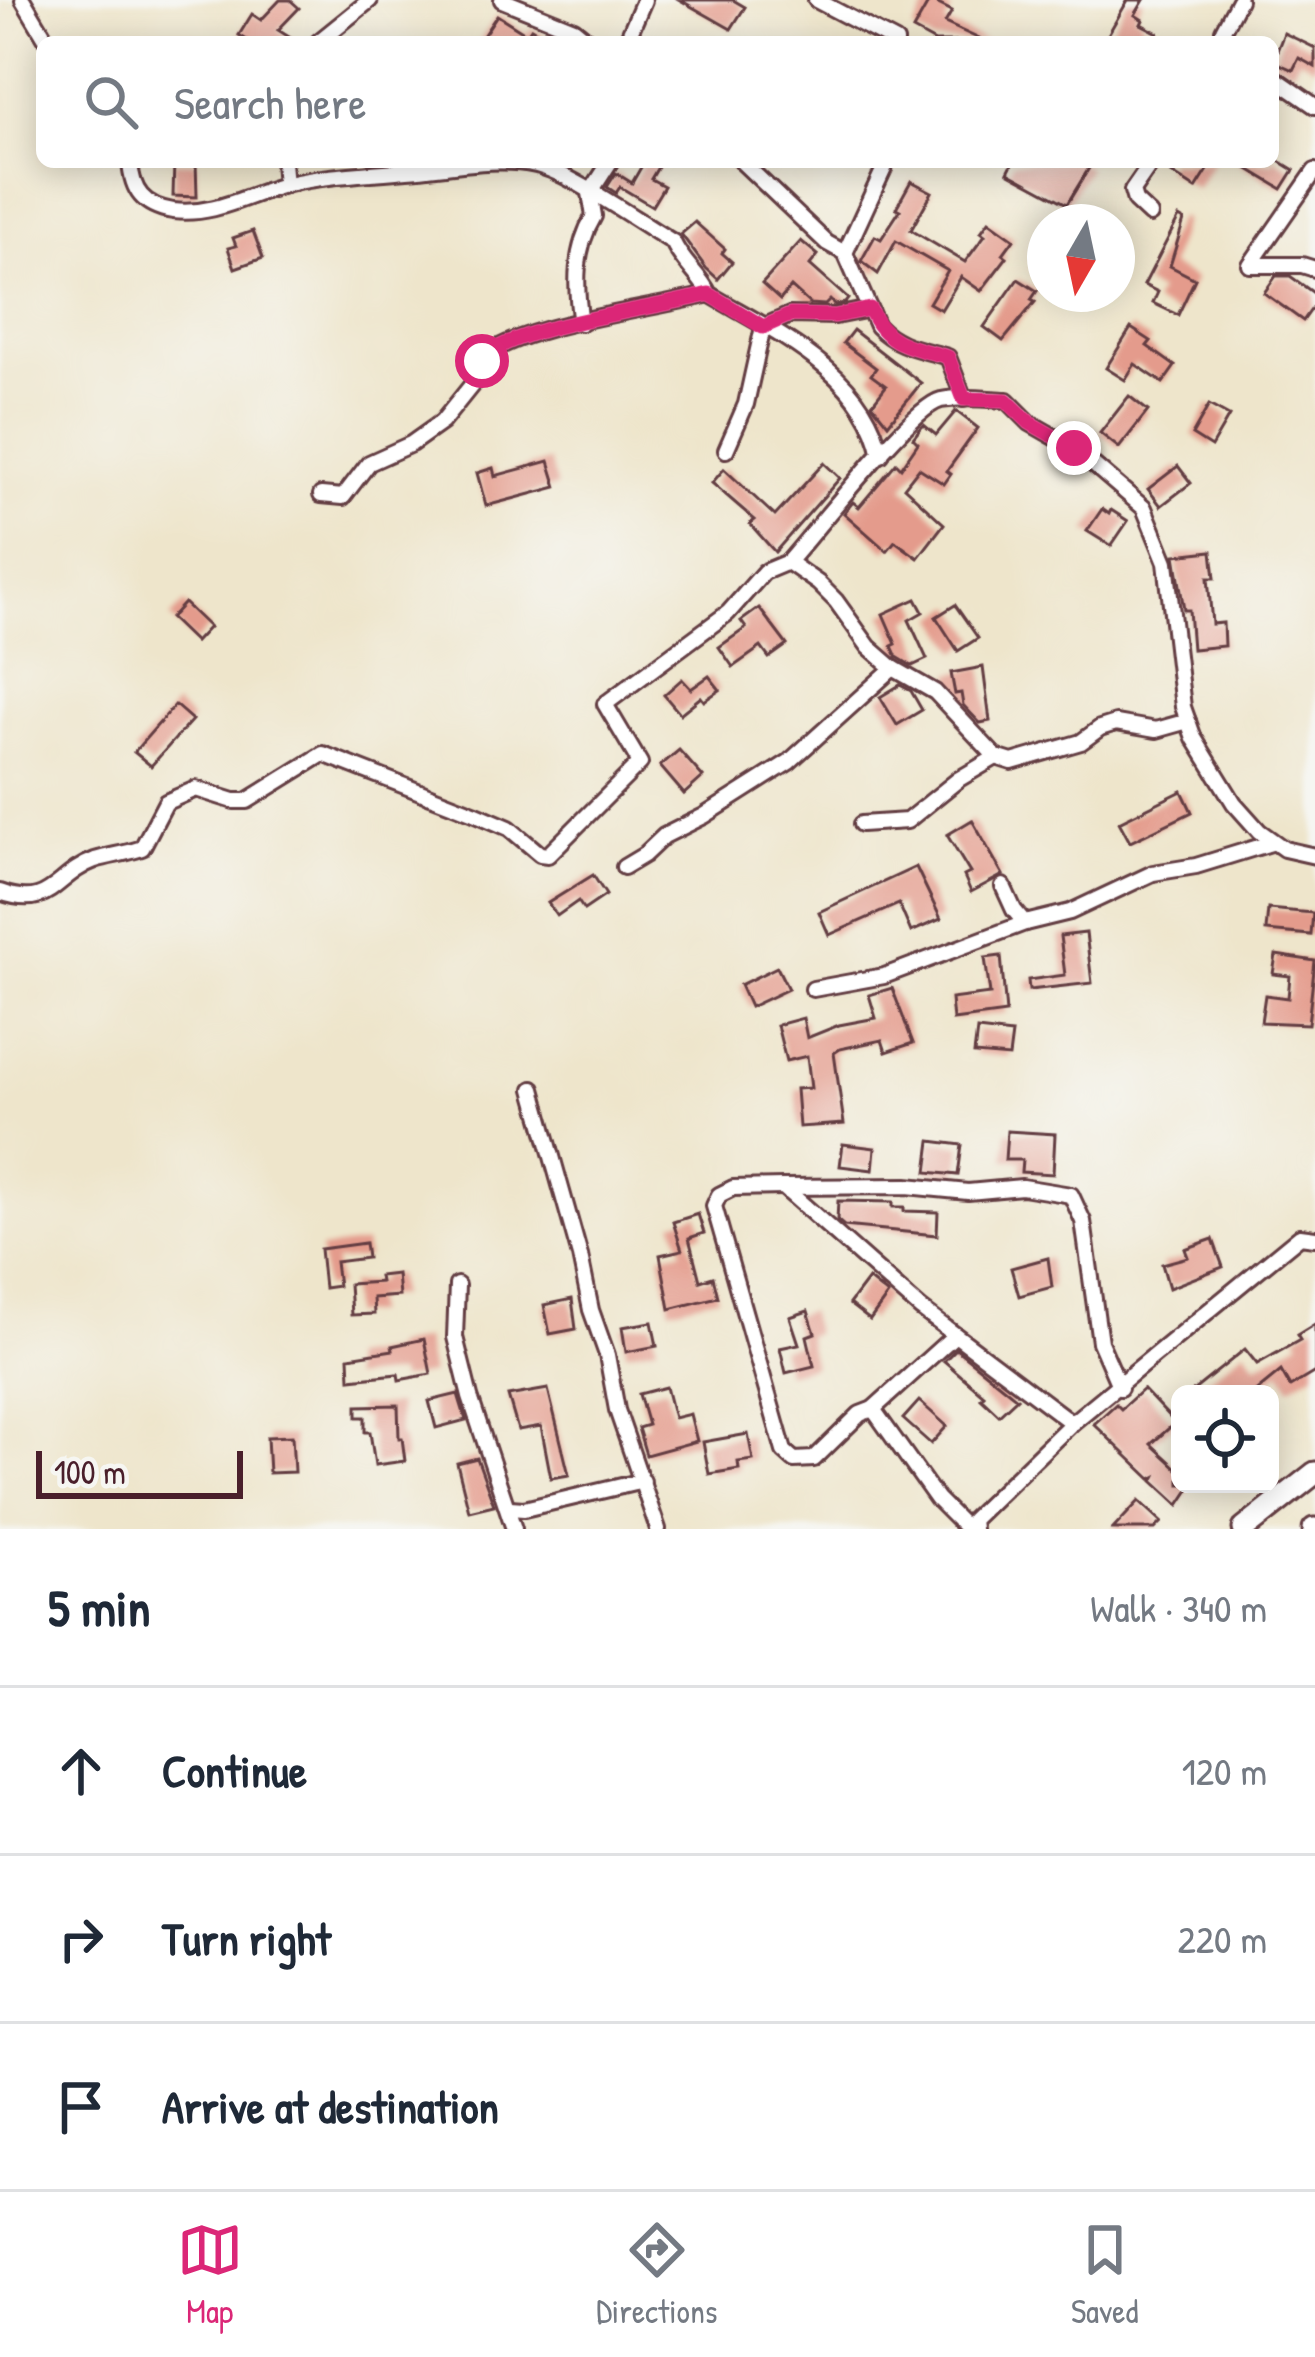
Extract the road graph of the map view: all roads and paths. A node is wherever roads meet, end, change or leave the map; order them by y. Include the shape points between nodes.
1 (23, 0) edge
2 (370, 0) edge
3 (502, 0) edge
4 (644, 0) edge
5 (816, 0) edge
6 (1239, 0) edge
7 (44, 36) edge
8 (325, 36) edge
9 (583, 36) edge
10 (629, 36) edge
11 (885, 36) edge
12 (1224, 36) edge
13 (1279, 81) edge
14 (1315, 106) edge
15 (131, 168) edge
16 (284, 168) edge
17 (431, 168) edge
18 (543, 168) edge
19 (606, 168) edge
20 (748, 168) edge
21 (884, 168) edge
22 (1149, 168) edge
23 (1315, 171) edge
24 (285, 185) junction
25 (590, 193) junction
26 (1150, 215) dead end
27 (845, 253) junction
28 (1315, 269) edge
29 (709, 294) junction
30 (870, 309) junction
31 (580, 322) junction
32 (763, 327) junction
33 (964, 399) junction
34 (726, 450) dead end
35 (881, 455) junction
36 (321, 495) dead end
37 (788, 562) junction
38 (892, 668) junction
39 (1188, 721) junction
40 (996, 757) junction
41 (861, 824) dead end
42 (1271, 843) junction
43 (1315, 856) edge
44 (624, 867) dead end
45 (1003, 886) dead end
46 (0, 892) edge
47 (1025, 923) junction
48 (813, 989) dead end
49 (533, 1089) dead end
50 (783, 1187) junction
51 (1315, 1238) edge
52 (458, 1285) dead end
53 (955, 1335) junction
54 (1120, 1388) junction
55 (873, 1409) junction
56 (1072, 1423) junction
57 (1315, 1473) edge
58 (643, 1481) junction
59 (510, 1508) junction
60 (514, 1529) edge
61 (658, 1529) edge
62 (970, 1529) edge
63 (1244, 1529) edge

1 - 7 street
2 - 8 street
3 - 9 street
4 - 10 street
5 - 11 street
6 - 12 street
13 - 14 street
15 - 24 street via 133,188 169,210 229,207
16 - 24 street
17 - 24 street
18 - 25 street
19 - 25 street
20 - 27 street
21 - 27 street
22 - 26 street via 1132,191
23 - 28 street via 1250,265
25 - 29 street via 673,242
25 - 31 street via 594,216 578,261
27 - 30 street
29 - 31 street
29 - 32 street
30 - 32 street via 790,315
30 - 33 street via 896,343 948,357
31 - 36 street via 494,348 442,422 369,464 343,497
32 - 34 street
32 - 35 street via 812,353 843,384 877,434
33 - 35 street via 937,400
33 - 39 street via 1006,400 1144,508 1166,562
35 - 37 street
37 - 38 street via 818,583
37 - 46 street via 764,572 728,614 605,704 640,764 548,855 474,813 323,754 247,801 196,789 166,802 142,848 94,860 38,898
38 - 40 street via 935,692
38 - 44 street via 789,762
39 - 40 street via 1156,730 1116,723 1012,762
39 - 42 street via 1234,803
40 - 41 street via 907,821
42 - 43 street
42 - 47 street via 1153,873
45 - 47 street
47 - 48 street via 884,976
49 - 58 street
50 - 53 street
50 - 54 street via 1022,1186 1071,1195 1084,1221 1100,1342
50 - 55 street via 733,1188 714,1206 784,1451 794,1460 814,1459
51 - 54 street via 1300,1236
52 - 59 street via 455,1337
53 - 55 street
53 - 56 street
54 - 56 street
55 - 62 street via 938,1499
56 - 62 street
57 - 63 main road
58 - 59 street
58 - 61 street
59 - 60 street

